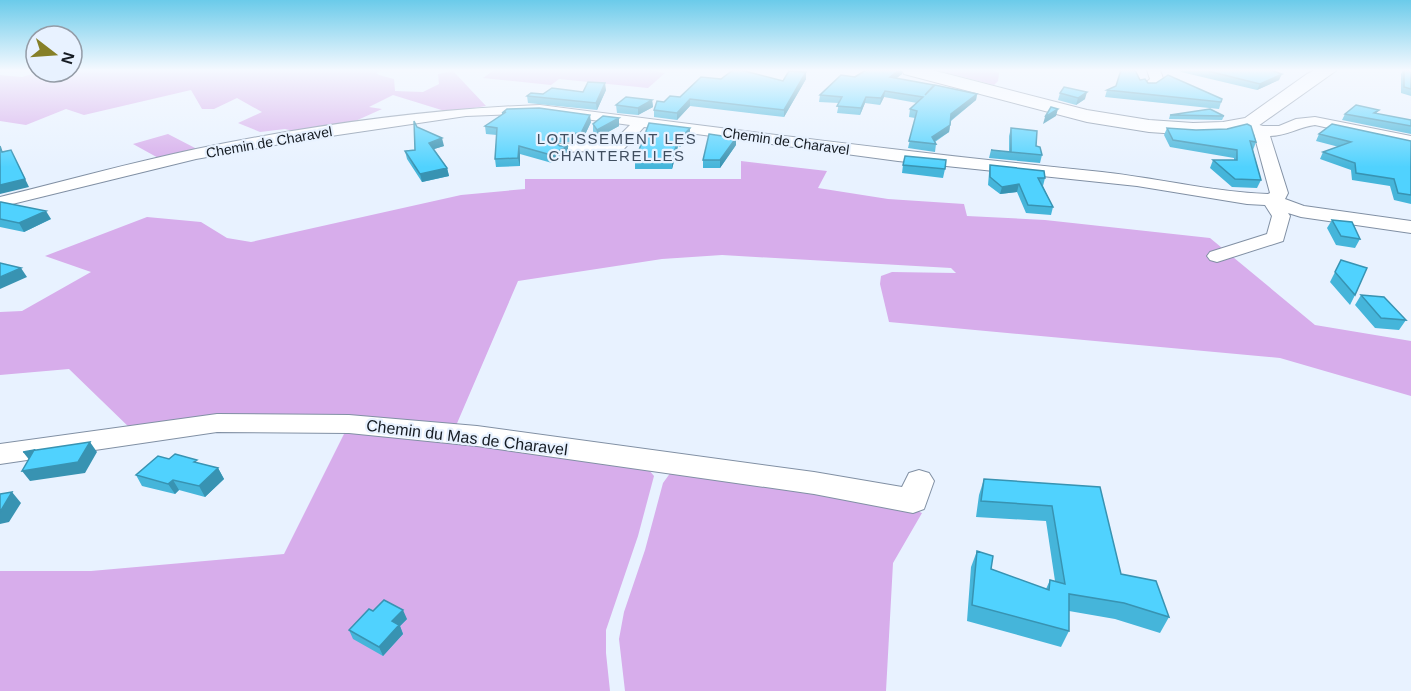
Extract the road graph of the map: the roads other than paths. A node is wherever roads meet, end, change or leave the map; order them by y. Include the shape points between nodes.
1 (1030, 102) edge
2 (1282, 102) edge
3 (641, 122) junction
4 (1253, 128) junction
5 (1411, 141) edge
6 (562, 147) edge
7 (1271, 200) junction
8 (0, 202) edge
9 (1411, 227) edge
10 (1217, 256) dead end
11 (0, 454) edge
12 (919, 481) dead end

1 - 4 main road via 1109,120 1193,129
2 - 4 main road
3 - 6 street via 617,147
3 - 7 street, Chemin de Charavel
3 - 8 street, Chemin de Charavel via 540,109 466,112 214,151
4 - 5 street via 1282,131 1301,122 1316,121
4 - 7 street via 1279,193
7 - 9 street, Chemin de Charavel via 1301,211
7 - 10 street via 1281,216 1276,237
11 - 12 street, Chemin du Mas de Charavel via 217,423 349,424 488,437 814,483 912,501

